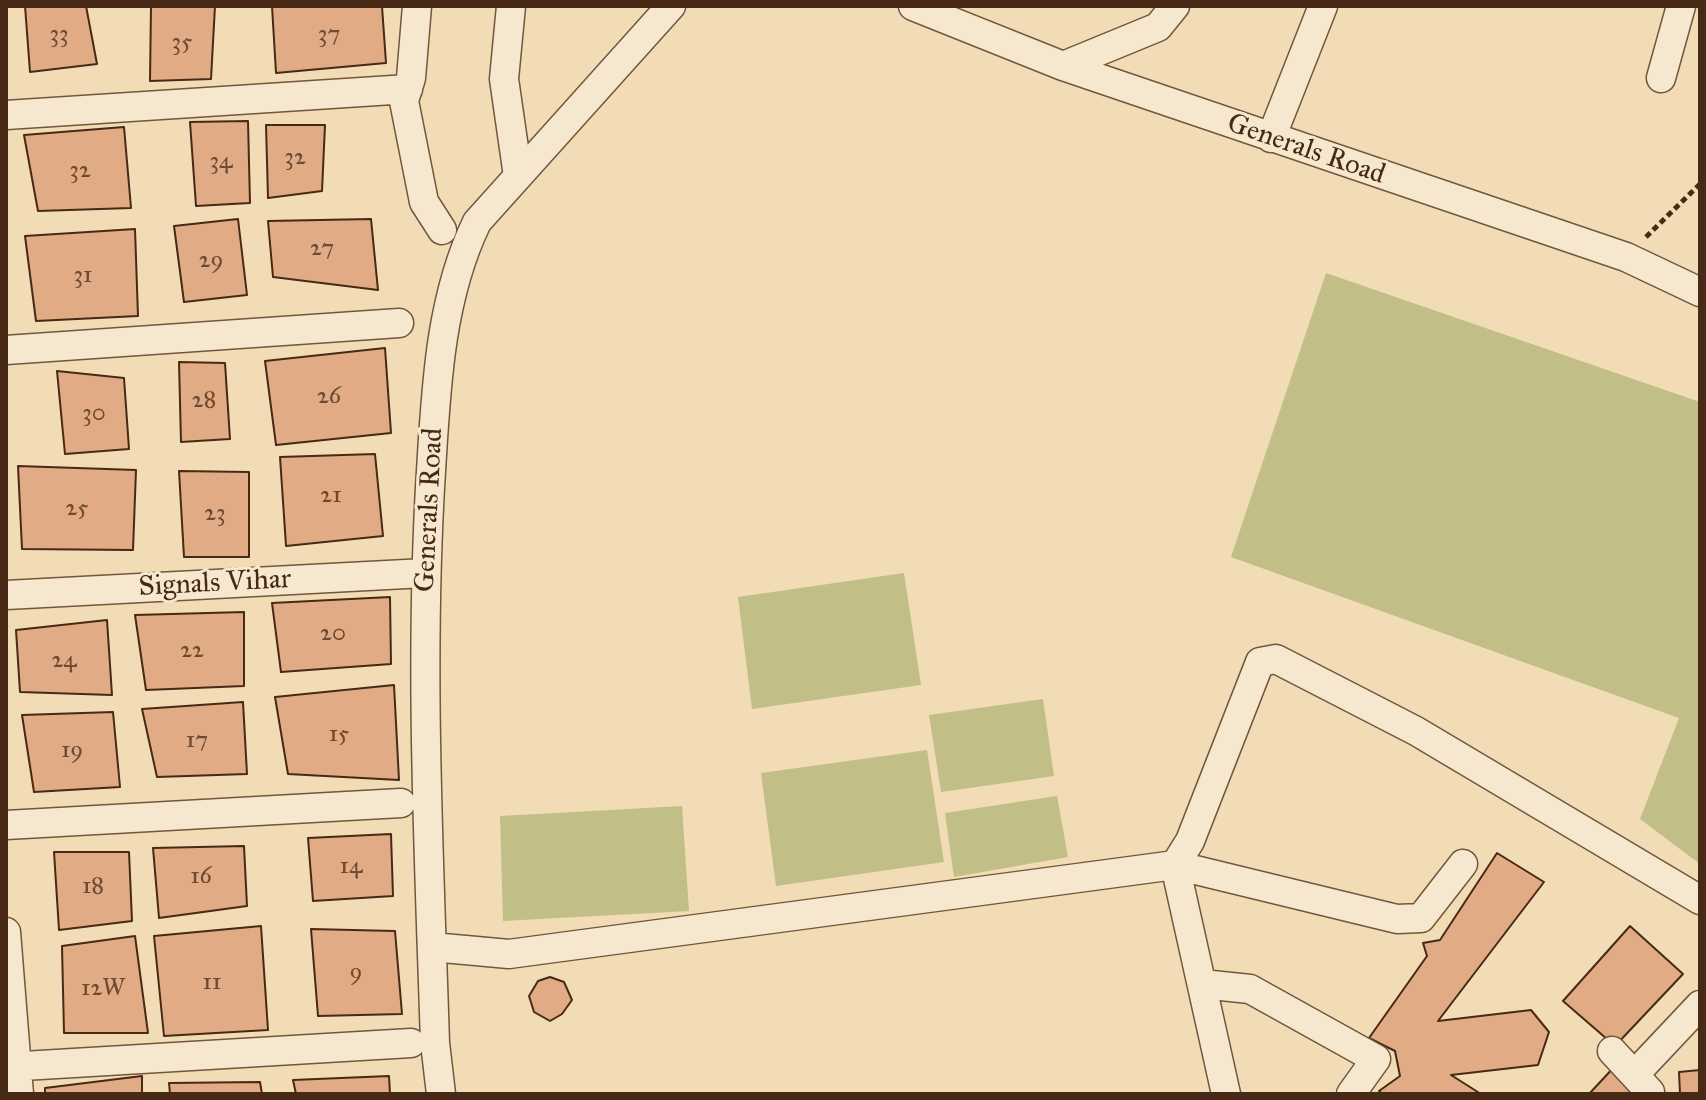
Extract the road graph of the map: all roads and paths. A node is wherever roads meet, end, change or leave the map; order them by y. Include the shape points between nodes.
1 (417, 6) edge
2 (511, 6) edge
3 (671, 6) edge
4 (913, 6) edge
5 (1175, 6) edge
6 (1323, 6) edge
7 (1681, 6) edge
8 (963, 16) edge
9 (1063, 66) junction
10 (1661, 78) dead end
11 (408, 89) junction
12 (6, 115) edge
13 (1271, 138) junction
14 (518, 176) junction
15 (1700, 184) edge
16 (442, 230) dead end
17 (1626, 257) junction
18 (1700, 292) edge
19 (399, 323) dead end
20 (6, 350) edge
21 (425, 573) junction
22 (6, 595) edge
23 (401, 803) dead end
24 (6, 825) edge
25 (1463, 864) dead end
26 (1175, 865) junction
27 (1700, 900) edge
28 (6, 932) edge
29 (432, 947) junction
30 (1202, 984) junction
31 (1700, 1005) edge
32 (411, 1043) dead end
33 (1612, 1051) dead end
34 (14, 1076) edge
35 (441, 1094) edge
36 (1226, 1094) edge
37 (1351, 1094) edge

1 - 11 street
2 - 14 street via 504,79
3 - 14 street, Generals Road
4 - 8 street, Generals Road
5 - 9 street via 1158,27
6 - 13 street
7 - 10 street
8 - 9 street, Generals Road
9 - 13 street, Generals Road
11 - 12 street
11 - 16 street via 404,101 424,202
13 - 17 street, Generals Road
14 - 21 street, Generals Road via 477,222 462,252 450,300 433,435
15 - 17 path
17 - 18 street, Generals Road
19 - 20 street
21 - 22 street, Signals Vihar
21 - 29 street, Generals Road
23 - 24 street
25 - 26 street via 1421,918 1397,919
26 - 27 street via 1190,841 1260,662 1276,659 1416,731
26 - 29 street via 509,954
26 - 30 street
28 - 34 street
29 - 35 street, Generals Road
30 - 36 street
30 - 37 street via 1250,989 1376,1059
31 - 33 street via 1642,1083
32 - 34 street

